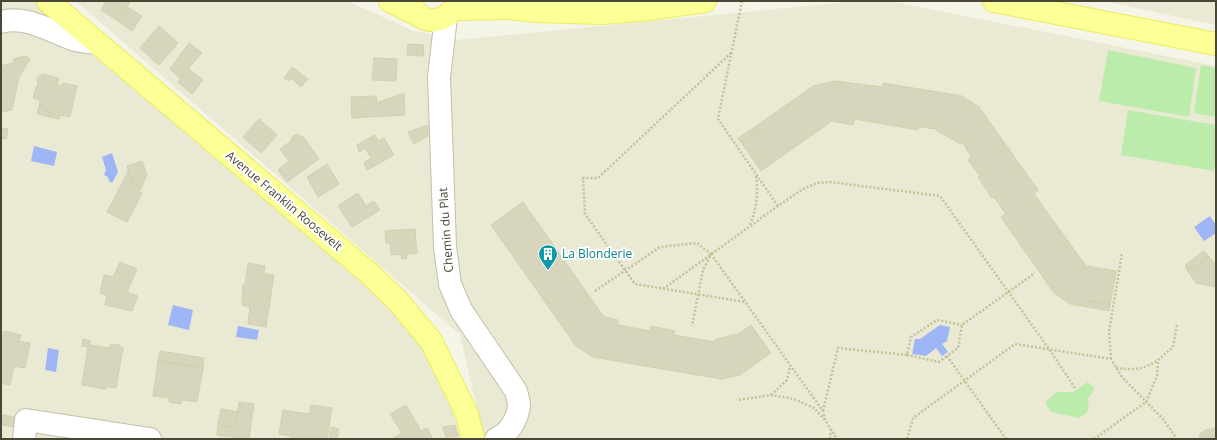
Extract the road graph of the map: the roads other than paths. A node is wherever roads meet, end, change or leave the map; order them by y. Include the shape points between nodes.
1 (48, 1) edge
2 (390, 1) edge
3 (481, 1) edge
4 (705, 1) edge
5 (994, 1) edge
6 (510, 8) junction
7 (452, 9) edge
8 (419, 12) edge
9 (1, 22) edge
10 (97, 43) junction
11 (1216, 44) edge
12 (439, 77) junction
13 (24, 439) edge
14 (150, 439) edge
15 (472, 439) edge
16 (496, 439) edge

1 - 10 main road, Avenue Franklin Roosevelt
2 - 8 main road
3 - 6 main road
4 - 6 main road via 602,12
5 - 11 main road
6 - 7 main road
7 - 8 main road via 440,20 432,20
7 - 12 street, Chemin du Plat
8 - 12 street
9 - 10 street via 8,20 36,24 74,40
10 - 15 main road, Avenue Franklin Roosevelt via 370,274 398,301 431,341 467,414
12 - 16 street, Chemin du Plat via 445,247 450,284 461,310 516,391 519,406 513,424 506,433
13 - 14 street via 26,420

